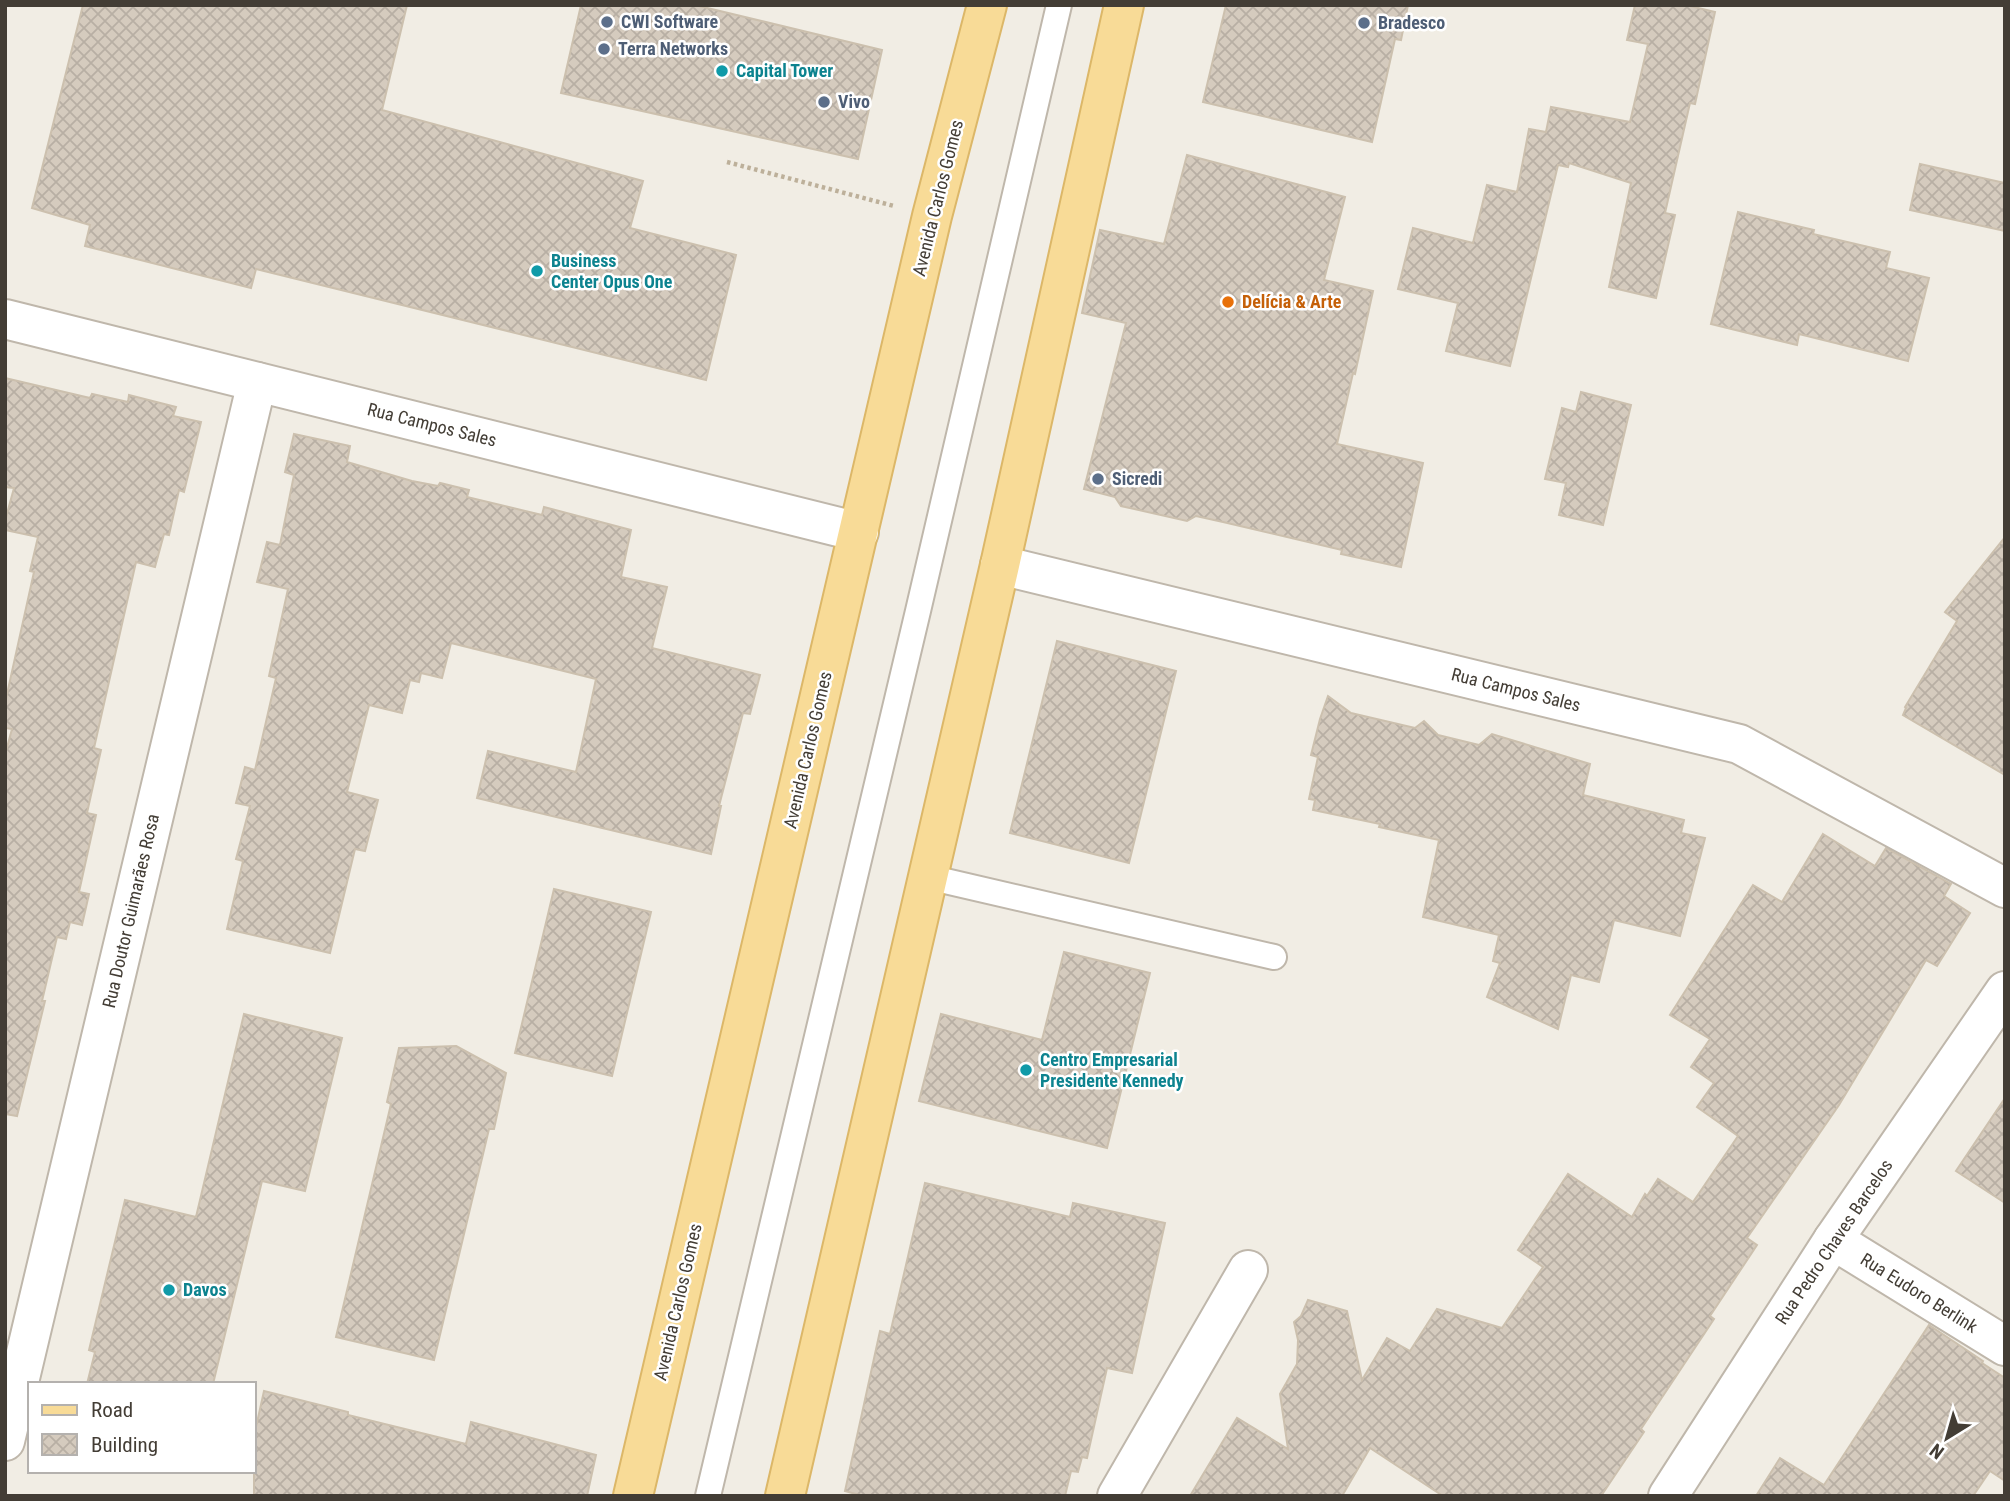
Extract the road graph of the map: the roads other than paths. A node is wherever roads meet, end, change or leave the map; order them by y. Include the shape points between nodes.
1 (987, 5) edge
2 (1059, 5) edge
3 (1124, 5) edge
4 (5, 319) edge
5 (257, 382) junction
6 (859, 532) junction
7 (1000, 565) junction
8 (928, 877) junction
9 (2005, 888) edge
10 (1274, 957) dead end
11 (2005, 991) edge
12 (1833, 1240) junction
13 (1248, 1270) dead end
14 (2005, 1346) edge
15 (5, 1441) edge
16 (633, 1496) edge
17 (708, 1496) edge
18 (785, 1496) edge
19 (1117, 1496) edge
20 (1668, 1496) edge

1 - 6 main road, Avenida Carlos Gomes via 932,216
2 - 17 lane
3 - 7 main road
4 - 5 street, Rua Campos Sales
5 - 6 street, Rua Campos Sales
5 - 15 street, Rua Doutor Guimarães Rosa
6 - 16 main road, Avenida Carlos Gomes
7 - 8 main road
7 - 9 street, Rua Campos Sales via 1739,744
8 - 10 lane
8 - 18 main road
11 - 12 street, Rua Pedro Chaves Barcelos
12 - 14 street, Rua Eudoro Berlink
12 - 20 street, Rua Pedro Chaves Barcelos
13 - 19 street

